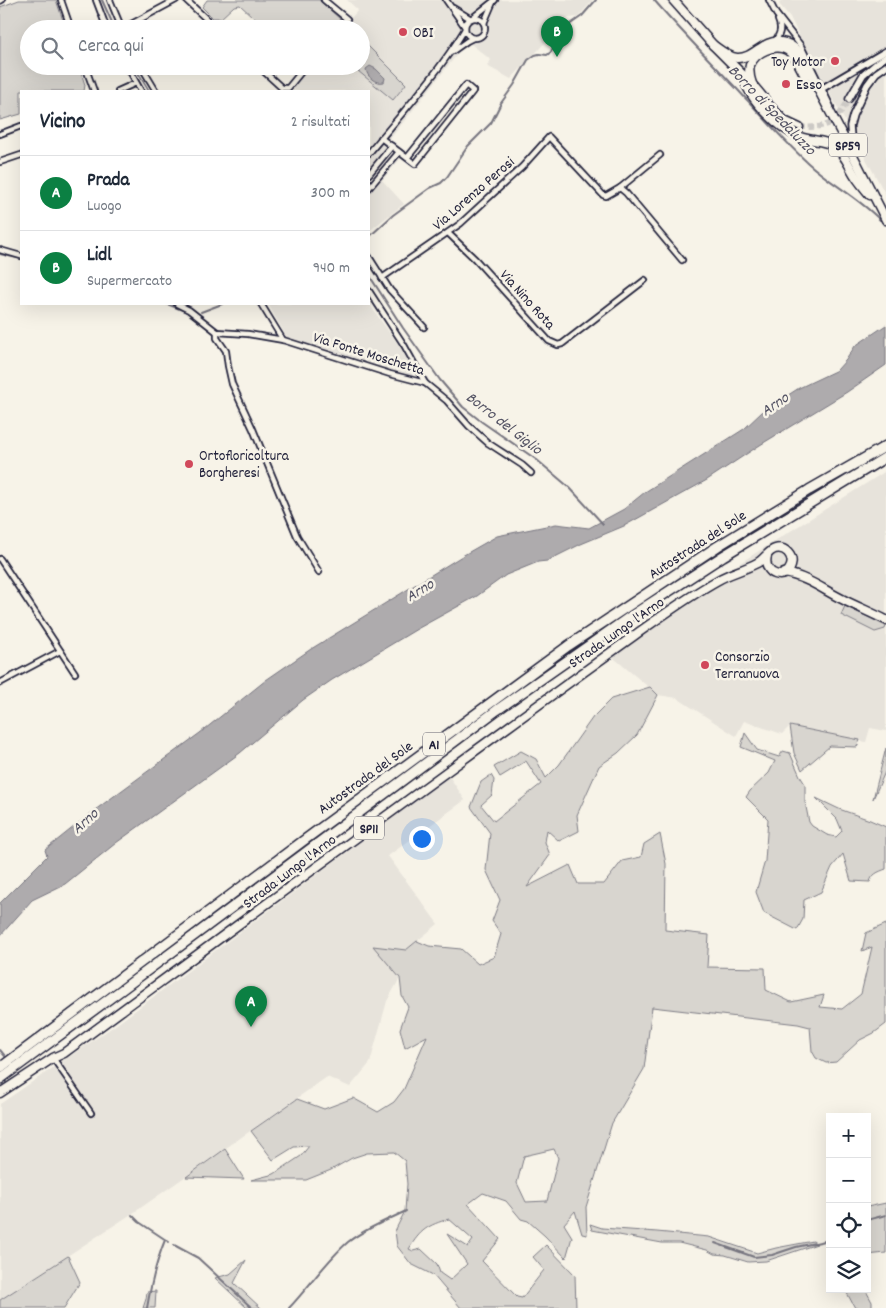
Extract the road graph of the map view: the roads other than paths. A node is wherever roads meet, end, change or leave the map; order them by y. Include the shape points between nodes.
1 (61, 0) edge
2 (96, 0) edge
3 (110, 0) edge
4 (176, 0) edge
5 (186, 0) edge
6 (324, 0) edge
7 (446, 0) edge
8 (673, 0) edge
9 (769, 0) edge
10 (494, 1) edge
11 (453, 8) junction
12 (776, 14) junction
13 (471, 19) junction
14 (68, 20) edge
15 (104, 20) edge
16 (118, 20) edge
17 (139, 20) edge
18 (207, 20) edge
19 (345, 20) edge
20 (484, 23) junction
21 (465, 28) junction
22 (473, 38) junction
23 (775, 41) junction
24 (713, 45) junction
25 (886, 51) edge
26 (450, 54) junction
27 (886, 57) edge
28 (886, 66) edge
29 (88, 75) edge
30 (132, 75) edge
31 (146, 75) edge
32 (268, 75) edge
33 (299, 75) edge
34 (744, 78) junction
35 (136, 83) junction
36 (752, 84) junction
37 (823, 88) junction
38 (92, 90) edge
39 (120, 90) edge
40 (140, 90) edge
41 (155, 90) edge
42 (849, 99) tunnel mouth
43 (767, 102) joint
44 (20, 126) edge
45 (800, 127) tunnel mouth
46 (0, 134) edge
47 (842, 134) junction
48 (381, 138) junction
49 (392, 146) junction
50 (370, 152) edge
51 (399, 152) junction
52 (852, 153) junction
53 (20, 155) edge
54 (660, 155) dead end
55 (407, 158) junction
56 (0, 162) edge
57 (370, 173) edge
58 (370, 187) edge
59 (620, 188) junction
60 (871, 196) junction
61 (881, 212) junction
62 (886, 220) edge
63 (448, 233) junction
64 (0, 250) edge
65 (20, 256) edge
66 (370, 259) edge
67 (682, 260) dead end
68 (382, 278) junction
69 (645, 280) dead end
70 (370, 293) edge
71 (179, 305) edge
72 (261, 305) edge
73 (424, 327) dead end
74 (217, 332) junction
75 (283, 340) junction
76 (425, 383) junction
77 (886, 446) edge
78 (886, 457) edge
79 (531, 472) dead end
80 (767, 556) junction
81 (792, 562) junction
82 (1, 563) edge
83 (742, 569) junction
84 (319, 572) dead end
85 (770, 572) junction
86 (784, 573) junction
87 (806, 580) junction
88 (886, 620) edge
89 (60, 651) junction
90 (75, 673) dead end
91 (0, 683) edge
92 (52, 1058) junction
93 (0, 1068) edge
94 (0, 1079) edge
95 (0, 1094) edge
96 (91, 1113) dead end

1 - 14 street
2 - 15 street
3 - 16 street
4 - 17 street
5 - 18 street
6 - 19 street
7 - 11 street
8 - 24 main road
9 - 12 street
10 - 13 street
10 - 20 street
11 - 13 street
11 - 21 street
12 - 23 street via 780,33
12 - 37 street via 800,46
13 - 20 street via 477,18
13 - 21 street
20 - 22 street via 483,34
21 - 22 street
21 - 26 street
22 - 26 street
23 - 24 main road via 736,58
23 - 47 main road, SP59 via 790,44 798,51
24 - 34 main road
25 - 37 street
26 - 48 street
27 - 42 street via 863,75
28 - 52 street via 867,85 853,115 850,126
29 - 38 street
30 - 35 street
31 - 41 street
32 - 33 street via 282,88 288,88
34 - 36 main road
34 - 60 main road via 746,87 781,126 793,134 834,146
35 - 39 street
35 - 40 street
36 - 43 main road
36 - 60 main road via 750,64 755,58 775,47 788,50
37 - 47 street
43 - 45 street via 785,120
44 - 46 street
47 - 52 main road, SP59
48 - 49 street
48 - 50 street
49 - 51 street
49 - 57 street
51 - 55 street
51 - 58 street
52 - 61 main road, SP59
53 - 56 street
54 - 59 street
55 - 55 street via 415,164 473,91 466,84
59 - 63 street, Via Lorenzo Perosi via 611,195 603,195 549,137 522,167
59 - 67 street
60 - 61 main road
61 - 62 main road, SP59
63 - 68 street, Via Lorenzo Perosi
63 - 69 street, Via Nino Rota via 549,341 558,345
64 - 65 street
66 - 68 street
68 - 73 street
70 - 76 street
71 - 74 street
72 - 75 street
74 - 75 street, Via Fonte Moschetta
74 - 84 street via 217,338 226,351 232,384 297,536
75 - 76 street, Via Fonte Moschetta
76 - 79 street, Via Fonte Moschetta via 488,443
77 - 93 highway, Autostrada del Sole / A1 via 718,546 568,646
78 - 94 highway, Autostrada del Sole / A1 via 723,556 497,710
80 - 81 main road via 776,548 782,549 790,554
80 - 83 main road, Strada Lungo l'Arno / SP11
80 - 85 main road via 766,565
81 - 86 main road
81 - 87 main road
82 - 89 street
83 - 85 main road, Strada Lungo l'Arno / SP11
83 - 92 main road, Strada Lungo l'Arno / SP11 via 667,612 64,1053
85 - 86 main road
86 - 87 main road
87 - 88 main road
89 - 90 street
89 - 91 street
92 - 95 main road, Strada Lungo l'Arno / SP11
92 - 96 street

